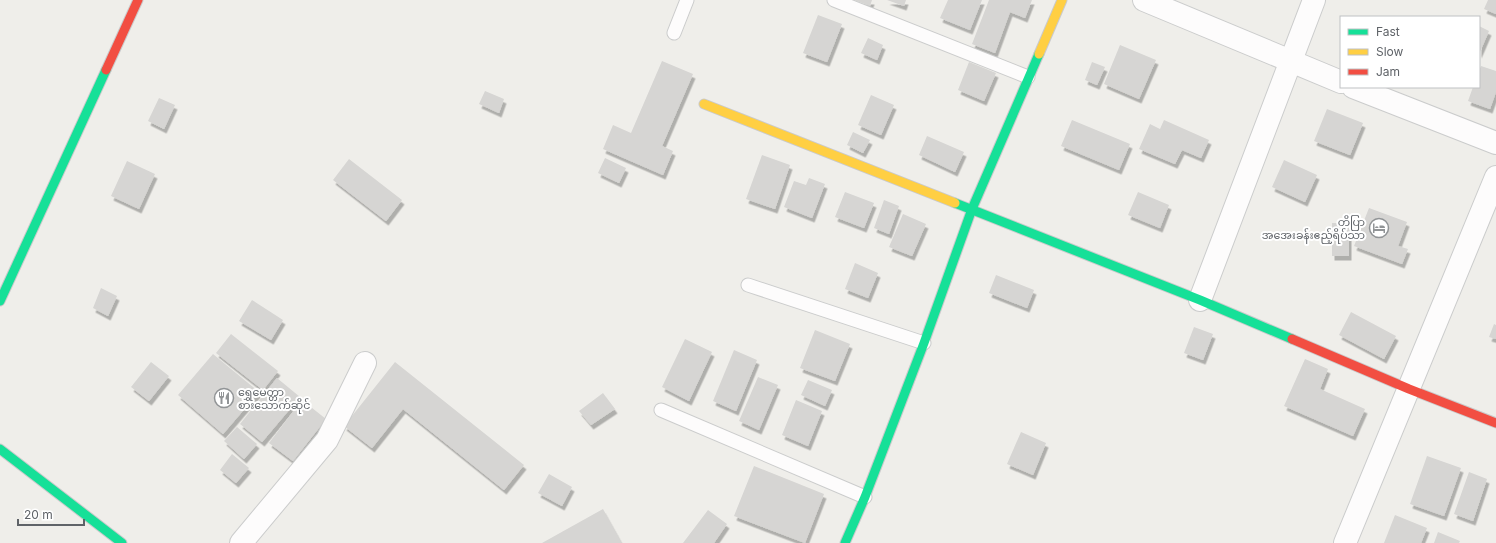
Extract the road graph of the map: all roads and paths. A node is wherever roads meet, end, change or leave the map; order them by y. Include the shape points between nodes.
1 (138, 0) edge
2 (687, 0) edge
3 (834, 0) edge
4 (1062, 0) edge
5 (1144, 0) edge
6 (1314, 0) edge
7 (674, 33) dead end
8 (1291, 62) junction
9 (1028, 77) junction
10 (1340, 82) edge
11 (1356, 88) edge
12 (704, 104) dead end
13 (1496, 144) edge
14 (1496, 177) edge
15 (972, 208) junction
16 (748, 285) dead end
17 (1200, 300) junction
18 (0, 301) edge
19 (924, 343) junction
20 (364, 363) dead end
21 (1409, 389) junction
22 (661, 410) dead end
23 (1496, 423) edge
24 (0, 449) edge
25 (865, 497) junction
26 (122, 543) edge
27 (241, 543) edge
28 (845, 543) edge
29 (1345, 543) edge

1 - 18 street
2 - 7 lane
3 - 9 lane
4 - 9 street
5 - 8 street
6 - 8 street
8 - 10 street
8 - 17 street
9 - 15 street
11 - 13 street
12 - 15 street
14 - 21 street
15 - 17 street
15 - 19 street
16 - 19 lane
17 - 21 street
19 - 25 street
20 - 27 street via 327,440
21 - 23 street
21 - 29 street
22 - 25 lane
24 - 26 street
25 - 28 street

